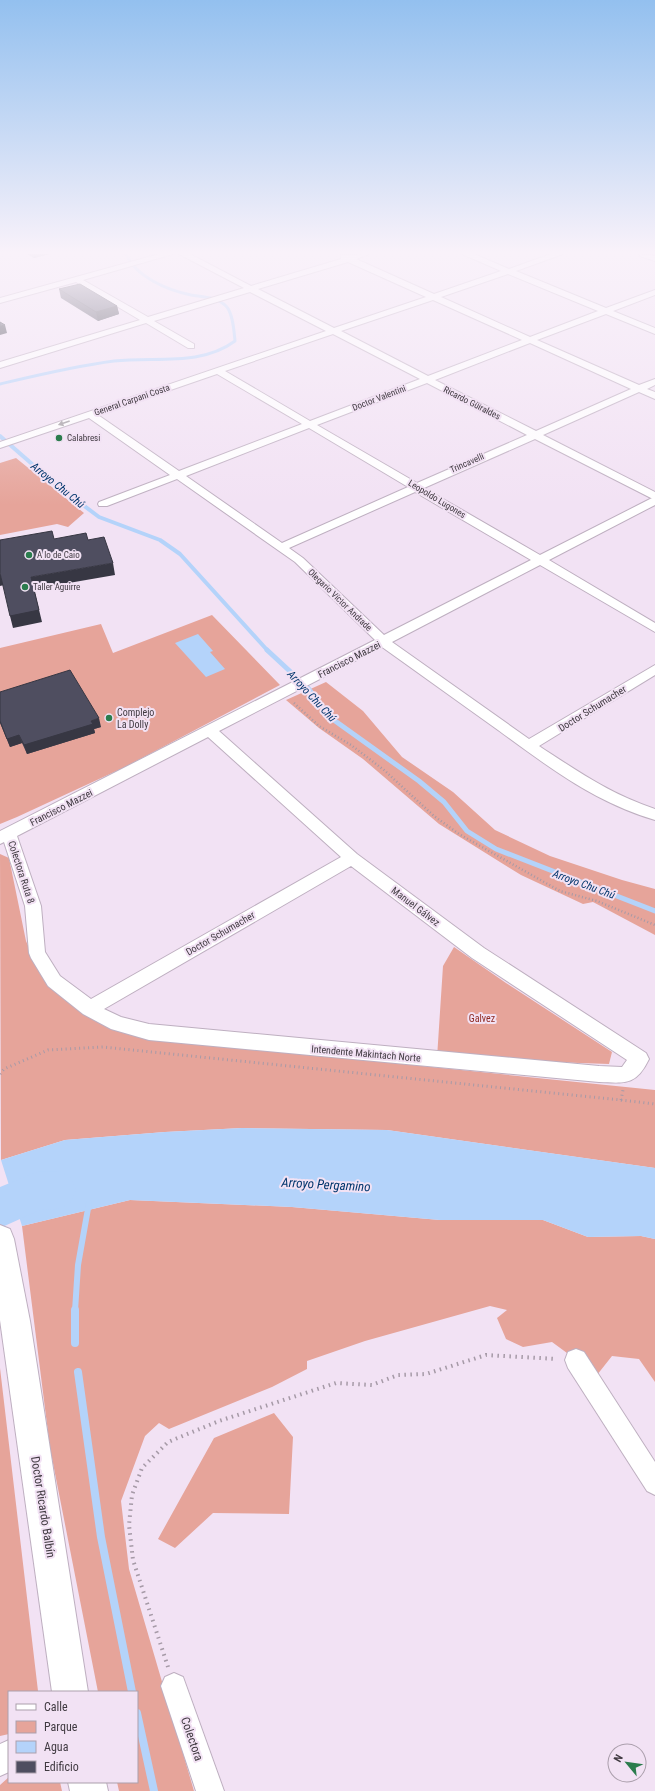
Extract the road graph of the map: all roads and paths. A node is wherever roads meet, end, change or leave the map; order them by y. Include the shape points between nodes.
1 (91, 338) edge
2 (177, 338) edge
3 (316, 338) edge
4 (343, 338) edge
5 (524, 338) edge
6 (535, 338) edge
7 (529, 340) junction
8 (191, 346) dead end
9 (0, 365) edge
10 (218, 371) junction
11 (426, 380) junction
12 (655, 382) edge
13 (639, 389) junction
14 (655, 396) edge
15 (90, 414) junction
16 (311, 425) junction
17 (533, 434) junction
18 (0, 445) edge
19 (179, 476) junction
20 (415, 486) junction
21 (655, 496) edge
22 (655, 502) edge
23 (103, 504) dead end
24 (281, 547) junction
25 (540, 561) junction
26 (655, 628) edge
27 (383, 641) junction
28 (655, 669) edge
29 (282, 693) junction
30 (209, 730) junction
31 (530, 746) junction
32 (655, 815) edge
33 (4, 835) edge
34 (352, 858) junction
35 (655, 925) edge
36 (89, 1009) junction
37 (0, 1074) edge
38 (626, 1075) junction
39 (621, 1100) junction
40 (655, 1104) edge
41 (0, 1239) edge
42 (576, 1360) joint
43 (655, 1483) edge
44 (174, 1686) joint
45 (70, 1691) edge
46 (8, 1755) edge
47 (0, 1762) edge
48 (210, 1791) edge

1 - 9 street
2 - 8 street
3 - 10 street, General Carpani Costa
4 - 11 street, Ricardo Güiraldes
5 - 7 street
6 - 7 street, Doctor Valentini
7 - 11 street, Doctor Valentini
7 - 13 street
10 - 15 street, General Carpani Costa
10 - 16 street, Leopoldo Lugones
11 - 16 street, Doctor Valentini
11 - 17 street, Ricardo Güiraldes
12 - 13 street, Trincavelli
13 - 14 street
13 - 17 street, Trincavelli
15 -> 18 street, General Carpani Costa
15 - 19 street, Olegario Víctor Andrade
16 - 19 street, Doctor Valentini
16 - 20 street, Leopoldo Lugones
17 - 20 street, Trincavelli
17 - 21 street, Ricardo Güiraldes
19 - 23 street, Doctor Valentini
19 - 24 street, Olegario Víctor Andrade
20 - 24 street, Trincavelli
20 - 25 street, Leopoldo Lugones
22 - 25 street, Francisco Mazzei
24 - 27 street, Olegario Víctor Andrade via 299,560
25 - 26 street, Leopoldo Lugones
25 - 27 street, Francisco Mazzei
27 - 29 street, Francisco Mazzei
27 - 31 street, Olegario Víctor Andrade
28 - 31 street, Doctor Schumacher
29 - 30 street, Francisco Mazzei
29 - 35 path via 319,726 367,758 414,796 434,816 459,834 560,891 597,901
30 - 33 street, Francisco Mazzei
30 - 34 street, Manuel Gálvez
31 - 32 street, Olegario Víctor Andrade via 599,792
33 - 36 street, Colectora Ruta 8 via 33,906 37,953 54,980
34 - 36 street, Doctor Schumacher
34 - 38 street, Manuel Gálvez via 478,953 640,1059
36 - 38 street, Intendente Makintach Norte via 116,1024 149,1032 592,1074
37 - 39 path via 4,1069 48,1050 104,1047
38 - 39 path
39 - 40 path
41 - 45 highway, Doctor Ricardo Balbín via 15,1321
42 - 43 street
42 - 44 path via 486,1355 426,1374 398,1375 372,1385 336,1383 219,1421 168,1442 142,1468 132,1495 129,1525 133,1560
44 - 48 street, Colectora
46 - 47 street

